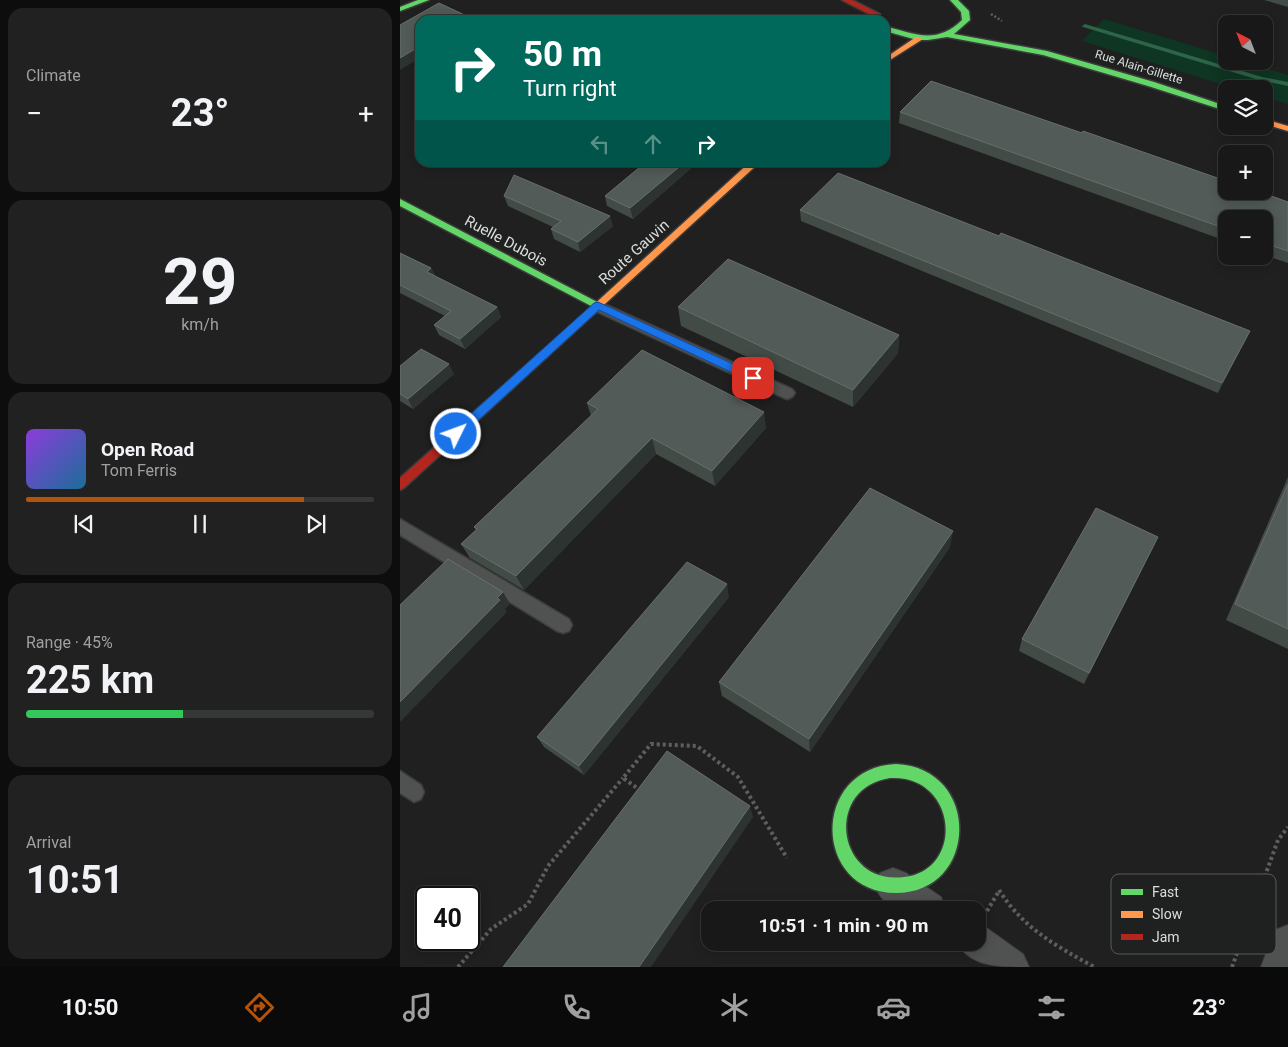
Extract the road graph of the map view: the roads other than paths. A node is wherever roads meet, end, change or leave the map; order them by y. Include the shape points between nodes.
1 (408, 0) edge
2 (424, 0) edge
3 (846, 0) edge
4 (960, 4) edge
5 (400, 5) edge
6 (400, 9) edge
7 (878, 14) edge
8 (980, 22) dead end
9 (890, 31) edge
10 (1003, 34) dead end
11 (949, 35) junction
12 (919, 39) junction
13 (1044, 53) junction
14 (890, 57) edge
15 (1218, 106) edge
16 (1273, 124) edge
17 (1288, 129) edge
18 (751, 167) edge
19 (400, 202) edge
20 (598, 306) junction
21 (787, 393) dead end
22 (400, 485) edge
23 (400, 526) edge
24 (563, 625) dead end
25 (894, 886) junction
26 (915, 901) edge
27 (1288, 944) edge
28 (986, 950) edge
29 (1010, 967) edge
30 (1280, 967) edge

1 - 5 street
2 - 6 street
3 - 7 street
4 - 8 street
4 - 11 street via 965,22
9 - 12 street
10 - 13 street, Rue Alain-Gillette
11 - 12 street, Rue Alain-Gillette
11 - 13 street, Rue Alain-Gillette
12 - 14 street
13 - 15 street, Rue Alain-Gillette
16 - 17 street
18 - 20 street, Route Gauvin
19 - 20 street, Ruelle Dubois
20 - 21 lane
20 - 22 street, Route Gauvin
23 - 24 lane
25 - 25 street via 873,881 856,869 844,852 838,832 840,812 848,794 861,780 878,772 896,770 913,773 929,781 950,810 953,828 942,864 912,884
25 - 26 street
27 - 30 street
28 - 29 street

